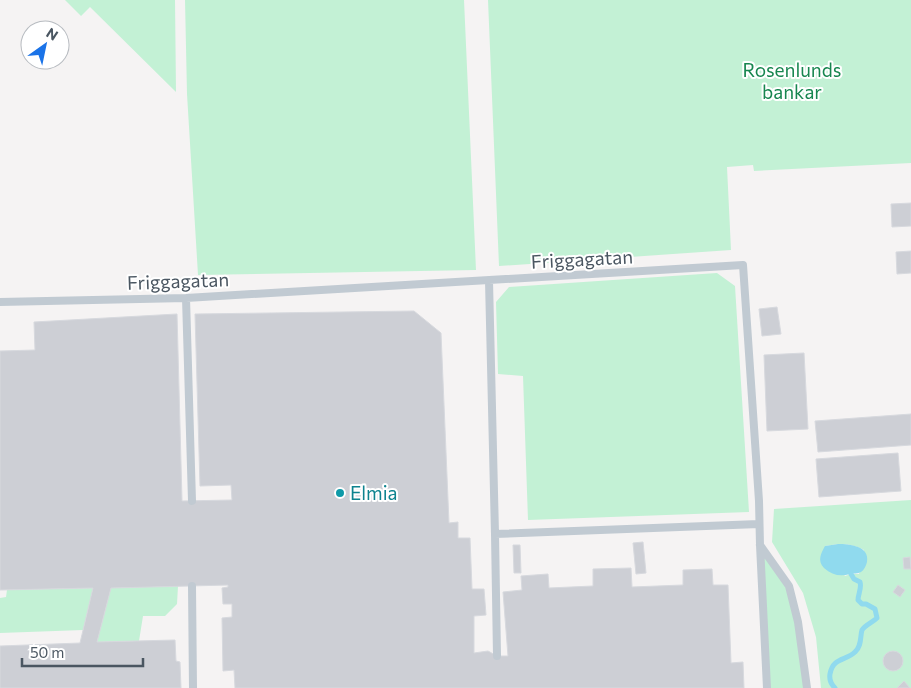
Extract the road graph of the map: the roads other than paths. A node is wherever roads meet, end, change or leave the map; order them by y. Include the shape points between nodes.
1 (489, 280) junction
2 (186, 298) junction
3 (0, 302) edge
4 (192, 501) dead end
5 (759, 524) junction
6 (495, 534) junction
7 (760, 545) junction
8 (192, 586) dead end
9 (497, 656) dead end
10 (193, 688) edge
11 (767, 688) edge
12 (807, 688) edge

1 - 2 lane, Friggagatan
1 - 5 lane, Friggagatan via 743,266
1 - 6 lane
2 - 3 lane, Friggagatan
2 - 4 lane
5 - 6 lane
5 - 7 lane, Friggagatan
6 - 9 lane
7 - 11 lane, Friggagatan
7 - 12 lane via 789,586 798,622
8 - 10 lane

